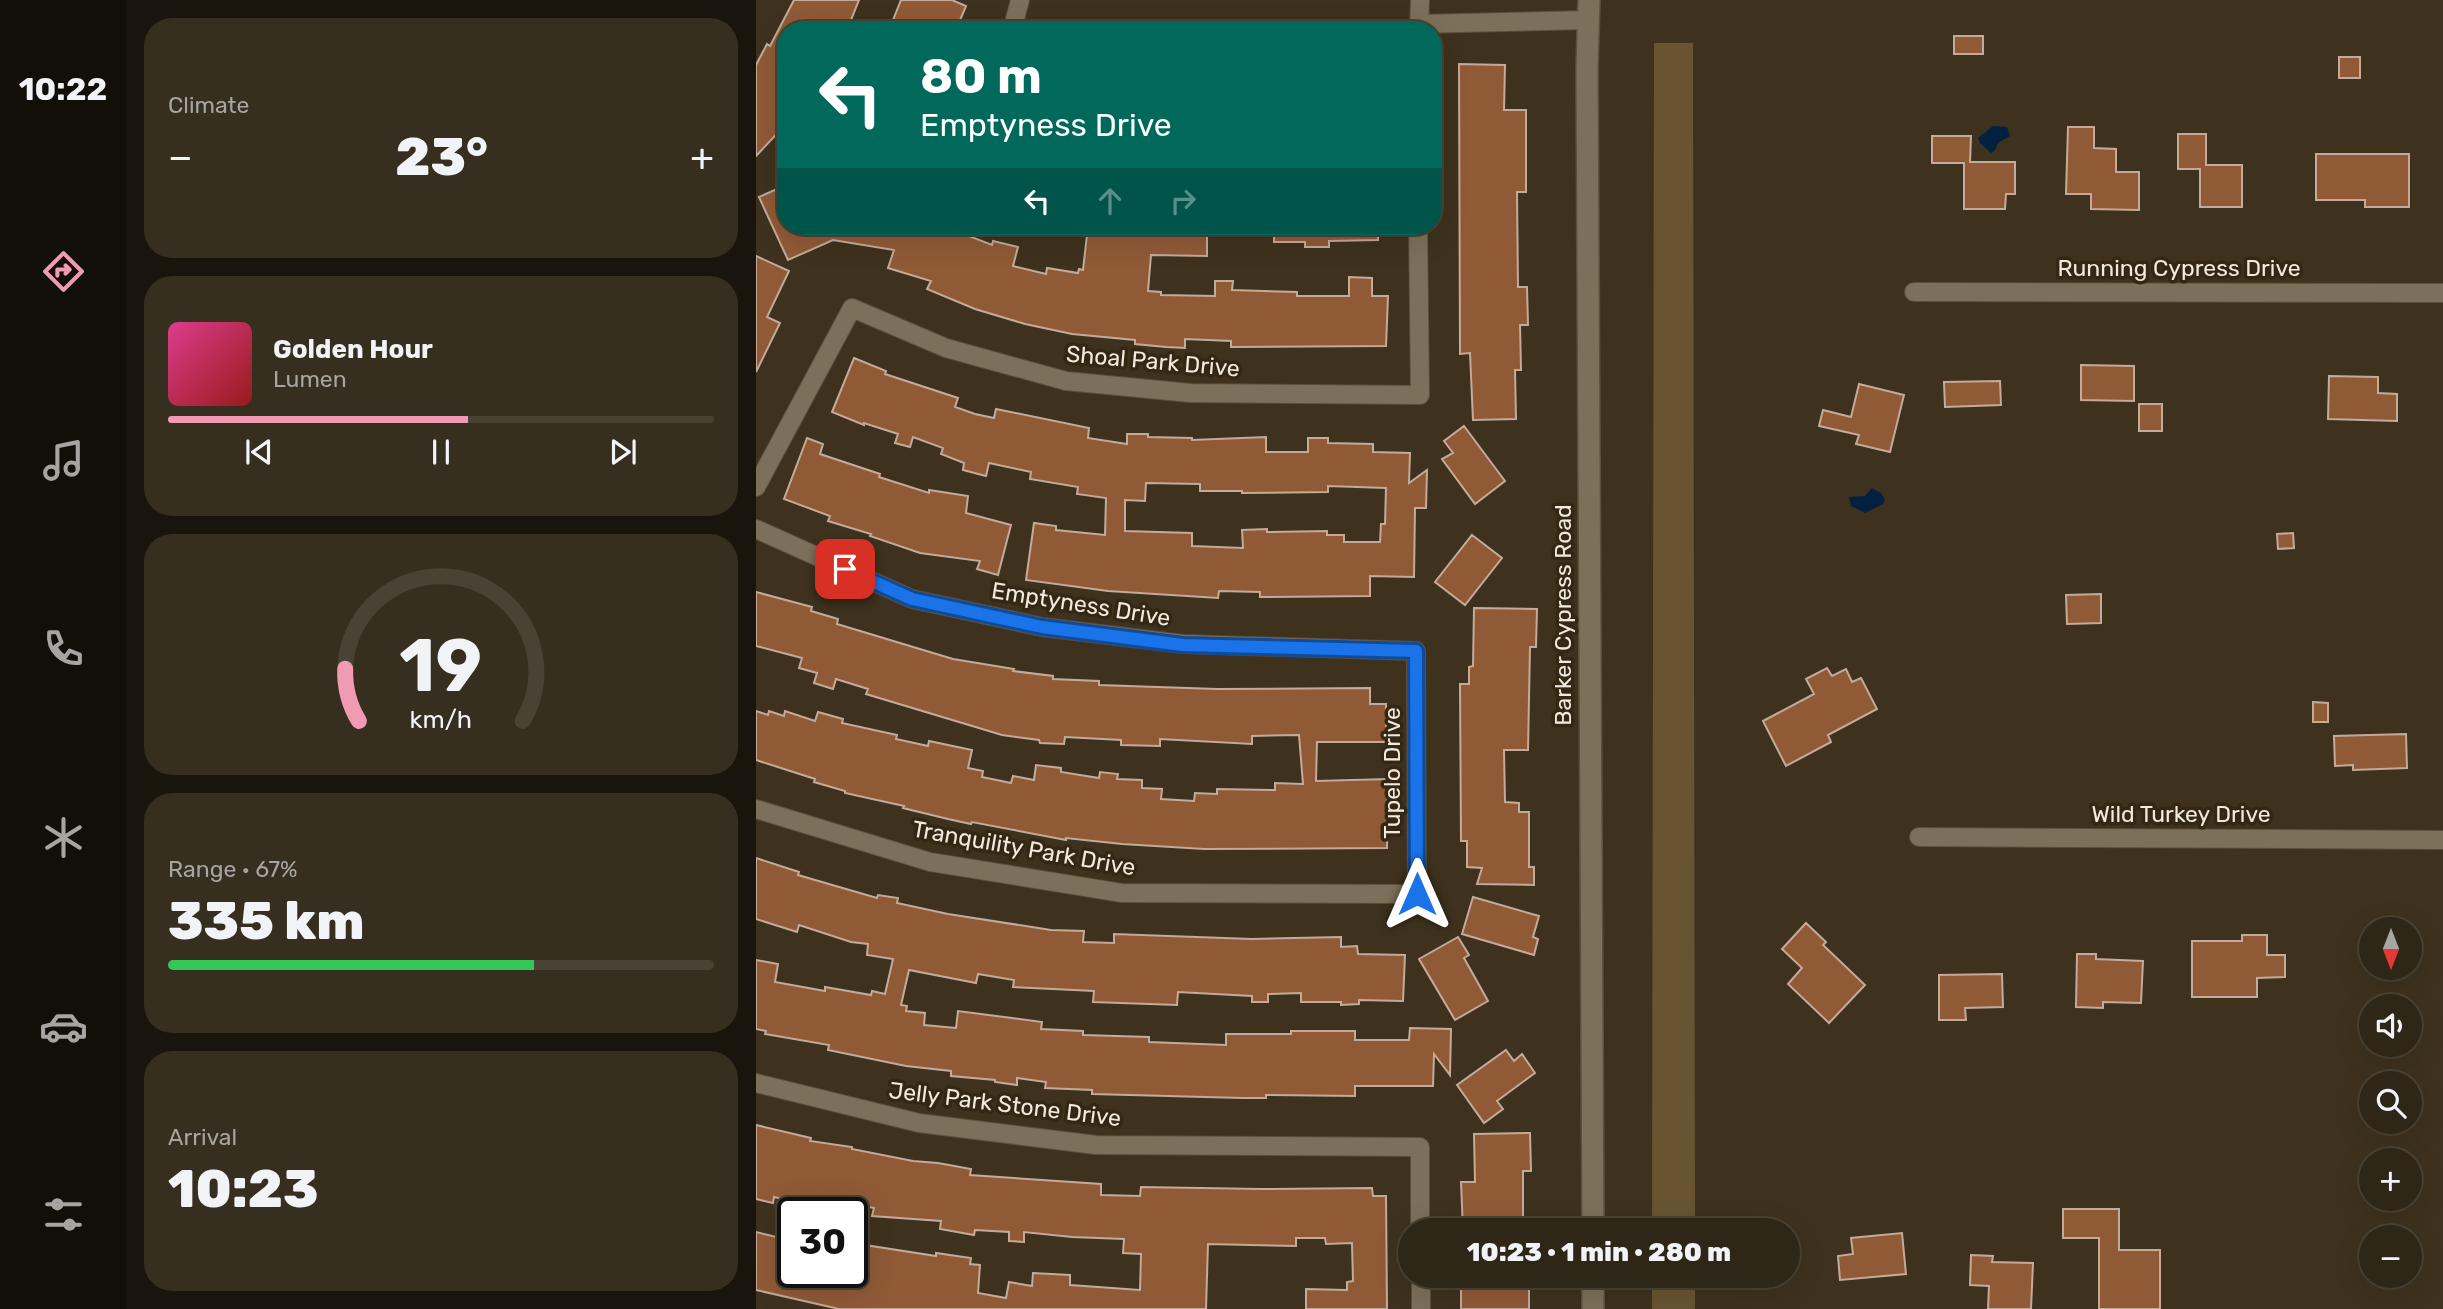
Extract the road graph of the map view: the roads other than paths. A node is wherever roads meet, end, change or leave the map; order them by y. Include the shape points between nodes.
1 (1020, 0) edge
2 (1420, 0) edge
3 (1589, 10) edge
4 (1014, 21) edge
5 (1419, 21) edge
6 (1442, 25) edge
7 (1418, 235) edge
8 (1914, 292) dead end
9 (2443, 293) edge
10 (756, 487) edge
11 (756, 529) edge
12 (1416, 651) joint
13 (756, 809) edge
14 (1919, 837) dead end
15 (2443, 840) edge
16 (1417, 894) joint
17 (756, 1083) edge
18 (1420, 1218) edge
19 (1593, 1218) edge
20 (1421, 1288) edge
21 (1593, 1288) edge
22 (1421, 1309) edge
23 (1593, 1309) edge

1 - 4 street
2 - 5 street
3 - 6 street
3 - 19 street, Barker Cypress Road
7 - 10 street, Shoal Park Drive via 1420,394 1189,393 1066,381 946,348 852,309
8 - 9 street, Running Cypress Drive
11 - 12 street, Emptyness Drive via 912,599 1042,627 1183,645
12 - 16 street, Tupelo Drive
13 - 16 street, Tranquility Park Drive via 930,862 1122,893
14 - 15 street, Wild Turkey Drive
17 - 18 street, Jelly Park Stone Drive via 919,1123 1096,1145 1420,1147
20 - 22 street
21 - 23 street

